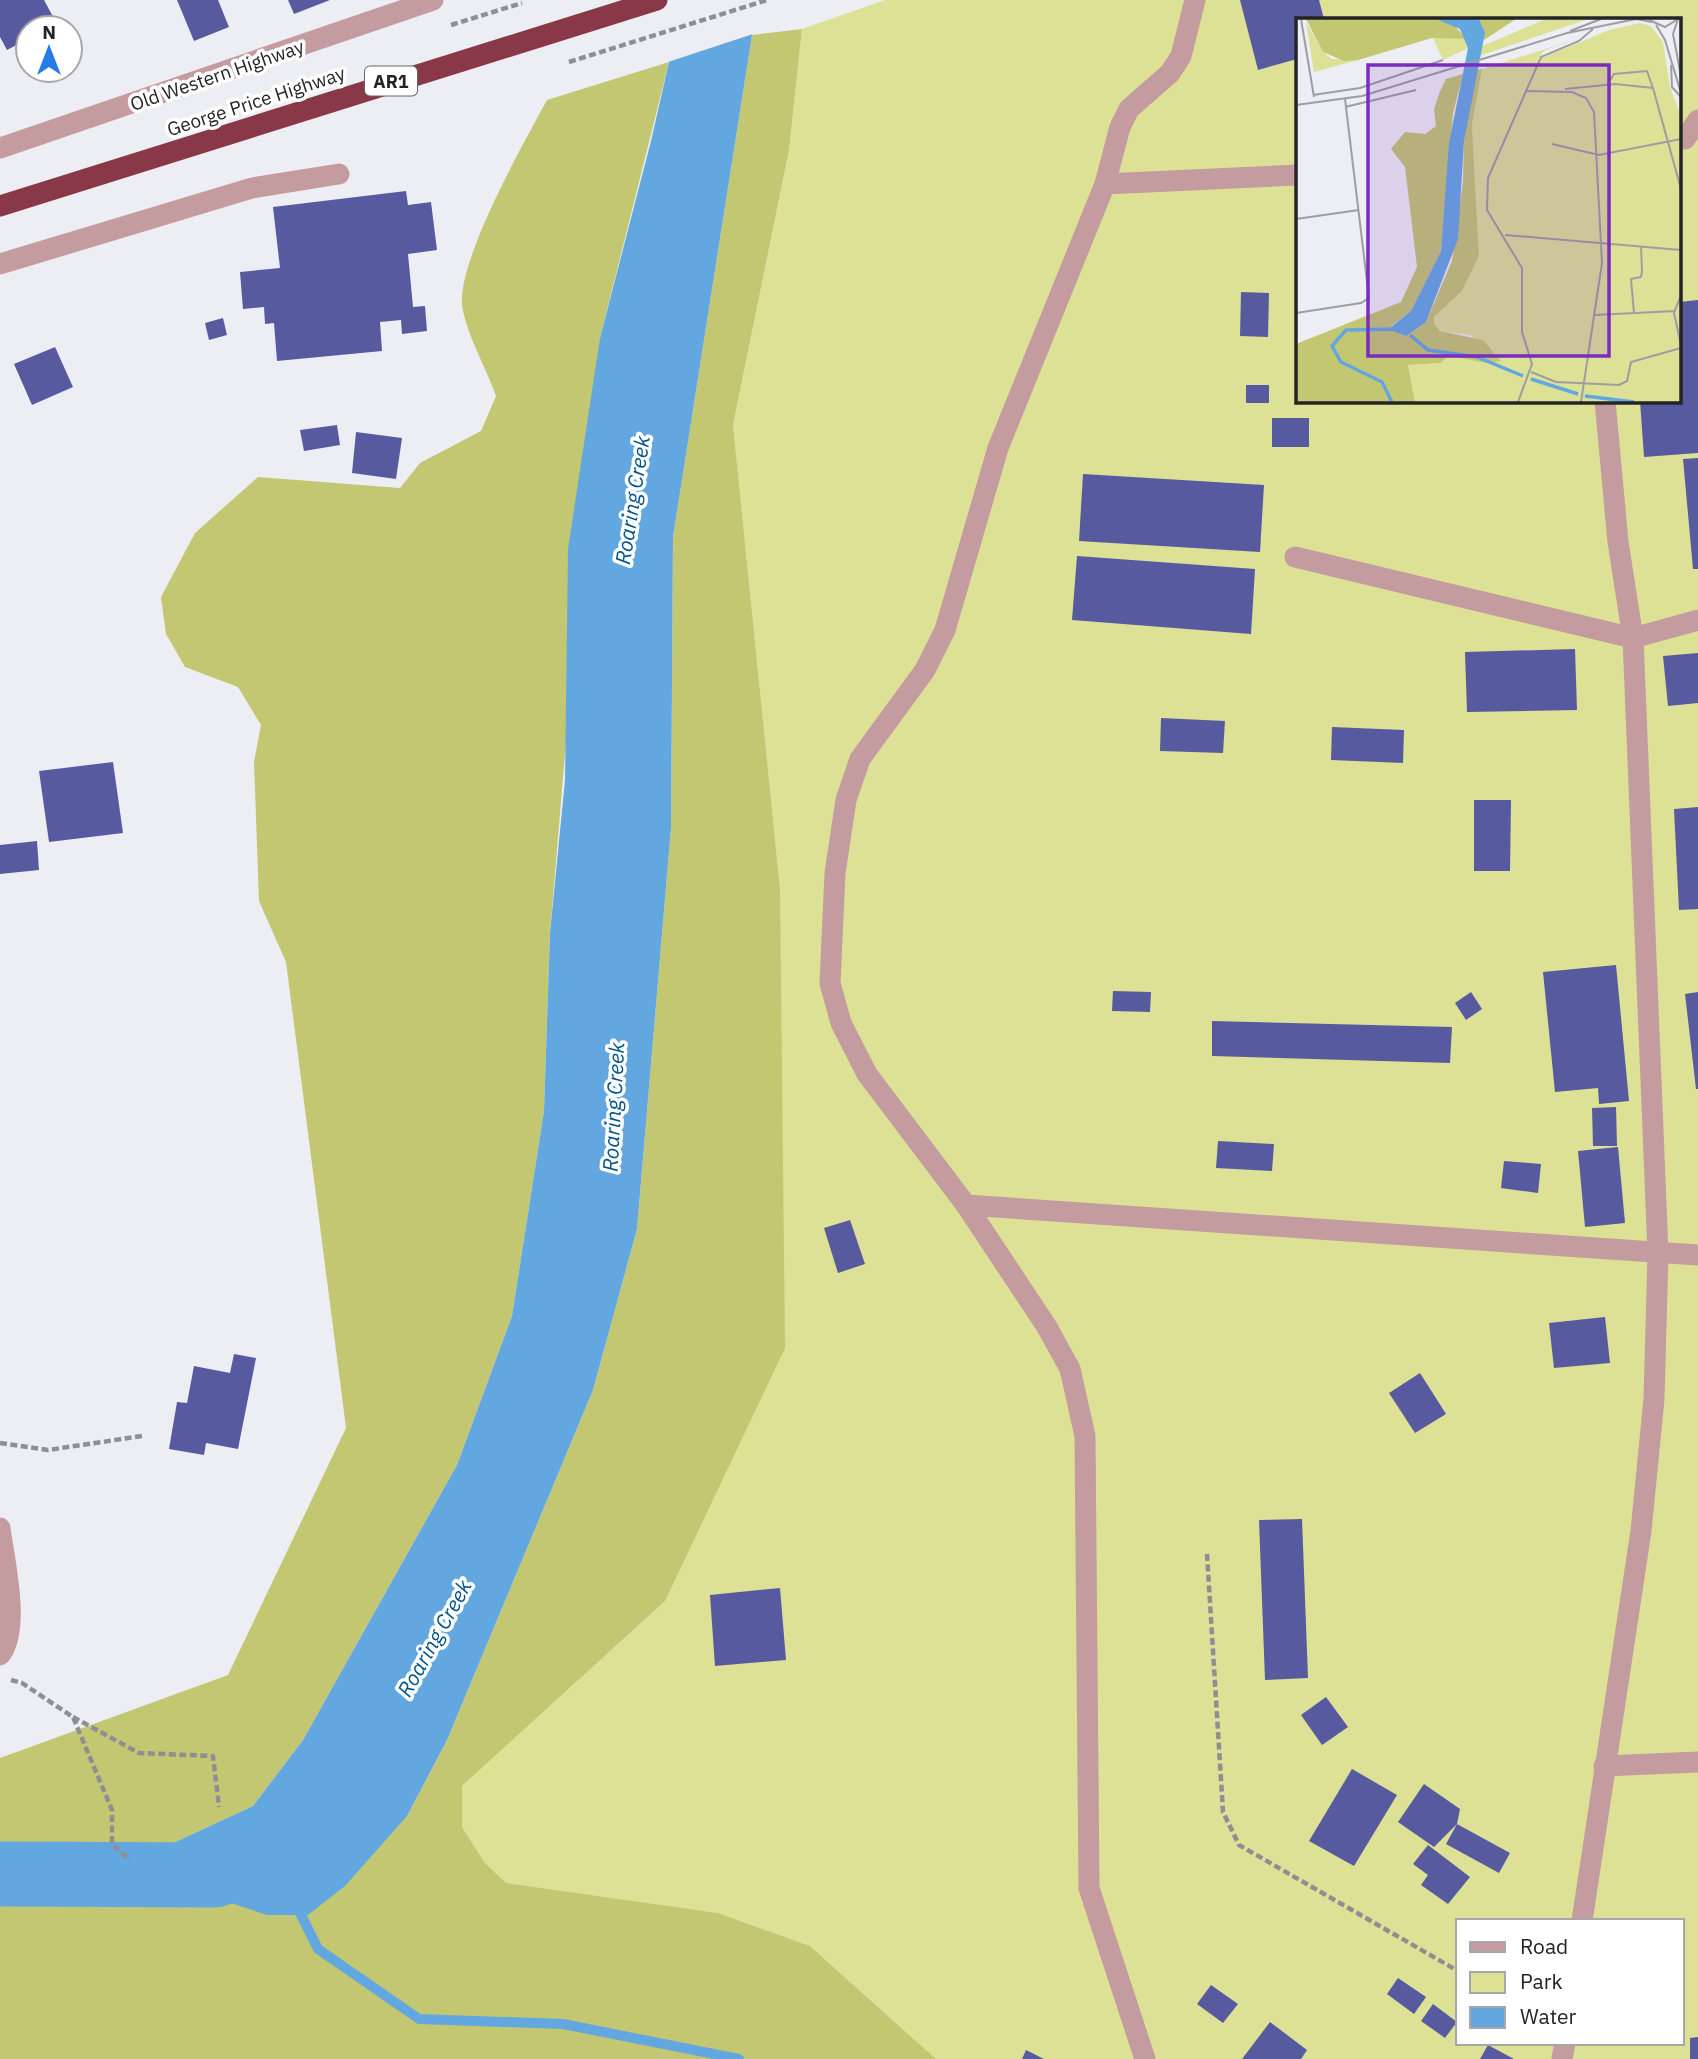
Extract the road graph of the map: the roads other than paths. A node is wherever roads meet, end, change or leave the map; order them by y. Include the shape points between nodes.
1 (433, 0) edge
2 (657, 0) edge
3 (1195, 0) edge
4 (1698, 120) edge
5 (1687, 139) edge
6 (0, 148) edge
7 (339, 174) dead end
8 (1296, 175) edge
9 (1105, 184) junction
10 (0, 206) edge
11 (0, 264) edge
12 (1605, 402) edge
13 (1295, 556) dead end
14 (1698, 620) edge
15 (1633, 638) junction
16 (966, 1205) junction
17 (1658, 1253) junction
18 (1698, 1255) edge
19 (0, 1528) edge
20 (0, 1655) edge
21 (1698, 1762) edge
22 (1604, 1766) junction
23 (1582, 1919) edge
24 (1145, 2059) edge

1 - 6 street, Old Western Highway
2 - 10 highway, George Price Highway / AR1
3 - 9 street via 1181,56 1170,73 1129,109
4 - 5 street
7 - 11 street via 252,188
8 - 9 street
9 - 16 street via 998,448 945,630 925,670 860,758 846,800 835,873 830,983 841,1023 867,1074
12 - 15 street via 1618,542
13 - 15 street
14 - 15 street
15 - 17 street
16 - 17 street
16 - 24 street via 1047,1327 1070,1369 1080,1405 1085,1436 1089,1888
17 - 18 street
17 - 22 street via 1654,1399 1641,1531
19 - 20 street via 10,1614 6,1647
21 - 22 street
22 - 23 street

